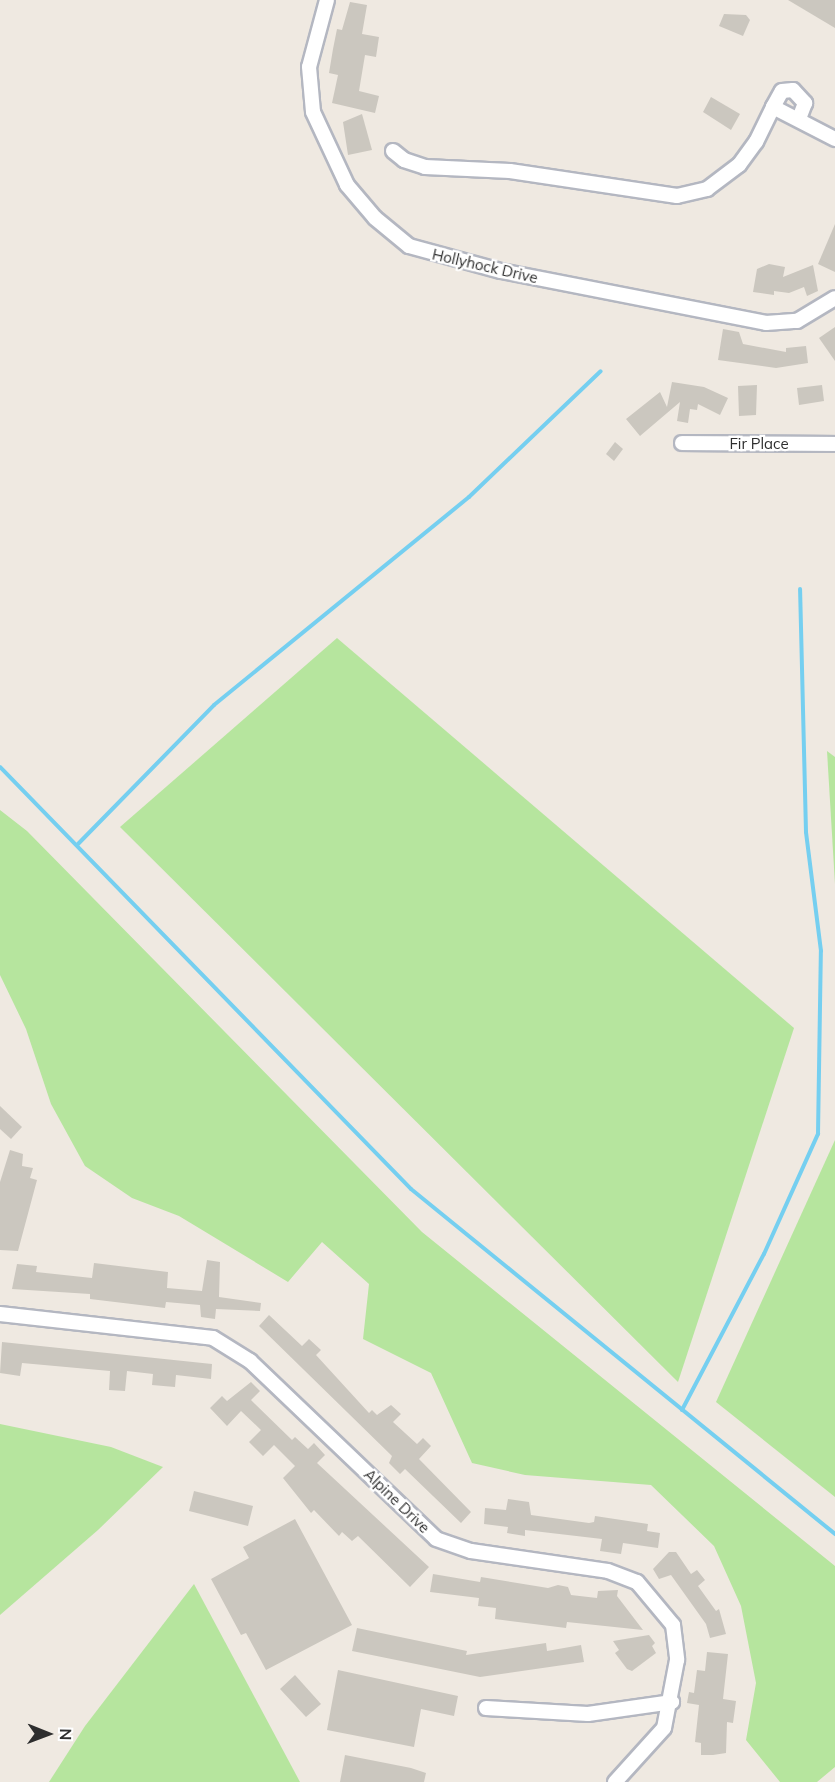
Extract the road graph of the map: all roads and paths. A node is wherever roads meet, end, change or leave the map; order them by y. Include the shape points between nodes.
1 (327, 0) edge
2 (773, 107) junction
3 (800, 119) junction
4 (835, 138) edge
5 (393, 151) dead end
6 (835, 298) edge
7 (682, 443) dead end
8 (835, 444) edge
9 (0, 1314) edge
10 (672, 1702) junction
11 (486, 1708) dead end
12 (615, 1782) edge

1 - 6 street, Hollyhock Drive via 309,67 313,112 347,185 375,218 409,246 501,271 766,323 797,321
2 - 3 street
2 - 3 street via 782,91 793,90 805,103
2 - 5 street via 740,165 717,183 693,194 656,196 510,171 434,168 412,164
3 - 4 street
7 - 8 street, Fir Place
9 - 10 street, Alpine Drive via 194,1333 230,1346 436,1539 471,1551 608,1571 637,1582 664,1611 677,1635
10 - 11 street via 588,1714
10 - 12 street, Alpine Drive via 657,1738

